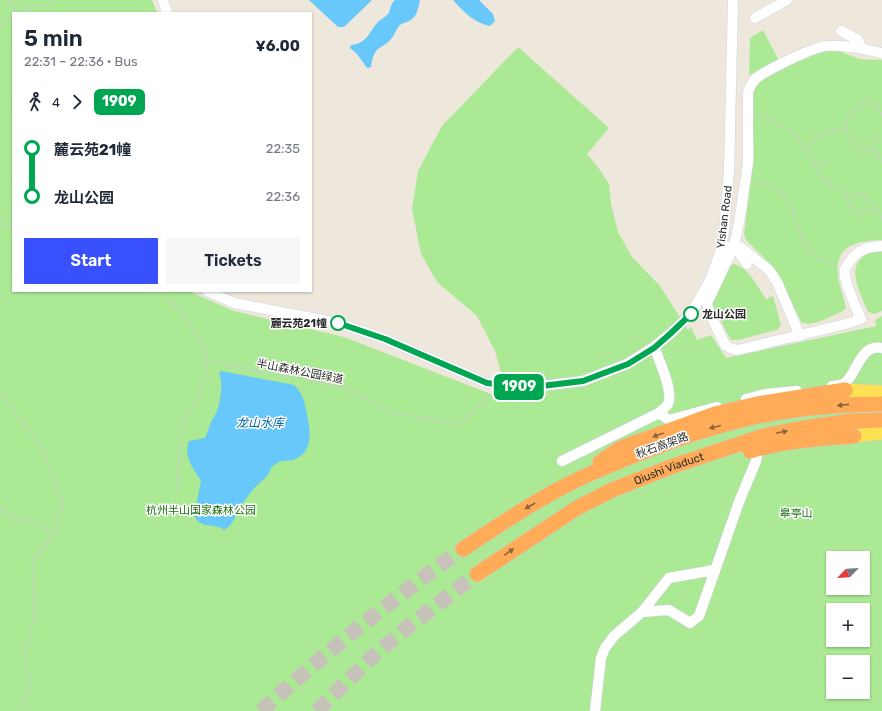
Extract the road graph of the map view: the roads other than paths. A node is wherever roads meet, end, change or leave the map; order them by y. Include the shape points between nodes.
1 (163, 0) edge
2 (733, 0) edge
3 (787, 0) edge
4 (167, 12) edge
5 (755, 18) dead end
6 (841, 31) dead end
7 (862, 49) junction
8 (882, 53) edge
9 (734, 246) junction
10 (882, 246) edge
11 (721, 249) junction
12 (747, 264) dead end
13 (209, 292) edge
14 (800, 336) junction
15 (654, 348) junction
16 (882, 348) edge
17 (845, 390) joint
18 (882, 392) edge
19 (882, 404) edge
20 (659, 413) junction
21 (882, 420) edge
22 (882, 433) edge
23 (854, 436) joint
24 (758, 449) junction
25 (562, 461) dead end
26 (564, 486) junction
27 (612, 490) junction
28 (463, 549) tunnel mouth
29 (714, 570) junction
30 (477, 574) tunnel mouth
31 (642, 612) junction
32 (595, 711) edge

1 - 4 street
2 - 11 street, Yishan Road via 729,172
3 - 5 street
6 - 7 street via 858,40
7 - 8 street
7 - 9 street via 827,46 816,48 757,77 750,84 748,163
9 - 11 street
9 - 12 street
9 - 14 street via 740,247 769,270
9 - 14 street via 707,303 725,345 738,350
10 - 14 street via 868,247 857,253 845,270 846,281 861,319
11 - 15 street, Yishan Road via 710,280 691,314
13 - 15 street, Yishan Road via 234,303 338,323 385,339 487,383 505,386 525,388 583,381 628,364
15 - 20 street via 669,398
16 - 20 street via 866,351 844,384 766,394 669,420
17 - 18 main road
17 -> 26 highway via 757,404 715,414 621,448
19 -> 26 highway, 秋石高架路 via 848,404 779,412 709,429 664,444
20 - 25 street
27 -> 21 highway, Qiushi Viaduct via 673,466 763,436 852,421
22 - 23 main road
23 - 24 highway via 807,439
24 - 27 highway via 716,460 676,475
24 - 29 street via 756,461
26 -> 28 highway, 秋石高架路
30 -> 27 highway, Qiushi Viaduct via 577,508
29 - 31 street via 669,578
29 - 31 street via 699,616 690,623 669,610
31 - 32 street via 614,636 605,648 601,658

